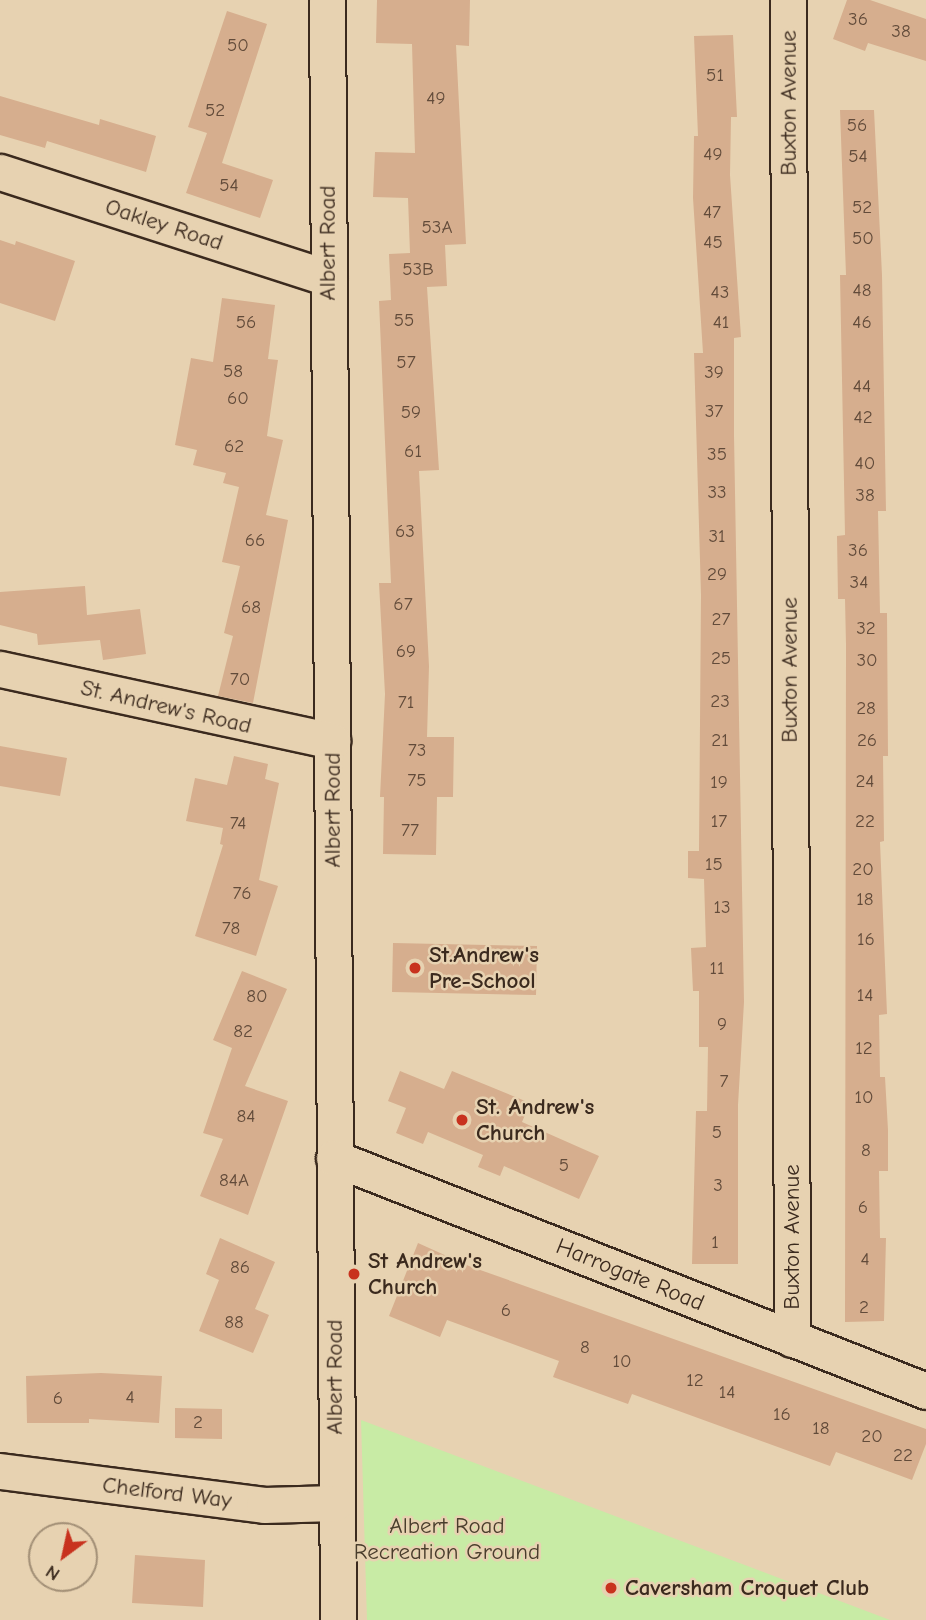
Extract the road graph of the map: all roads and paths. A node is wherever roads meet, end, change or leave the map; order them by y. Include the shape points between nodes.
1 (327, 0) edge
2 (788, 0) edge
3 (0, 172) edge
4 (328, 278) junction
5 (0, 669) edge
6 (332, 741) junction
7 (334, 1158) junction
8 (792, 1339) junction
9 (926, 1391) edge
10 (0, 1471) edge
11 (335, 1503) junction
12 (338, 1620) edge

1 - 4 street, Albert Road
2 - 8 street, Buxton Avenue
3 - 4 street, Oakley Road
4 - 6 street, Albert Road
5 - 6 street, St. Andrew's Road
6 - 7 street, Albert Road
7 - 8 street, Harrogate Road
7 - 11 street, Albert Road
8 - 9 street, Harrogate Road
10 - 11 street, Chelford Way via 264,1505
11 - 12 street, Albert Road

